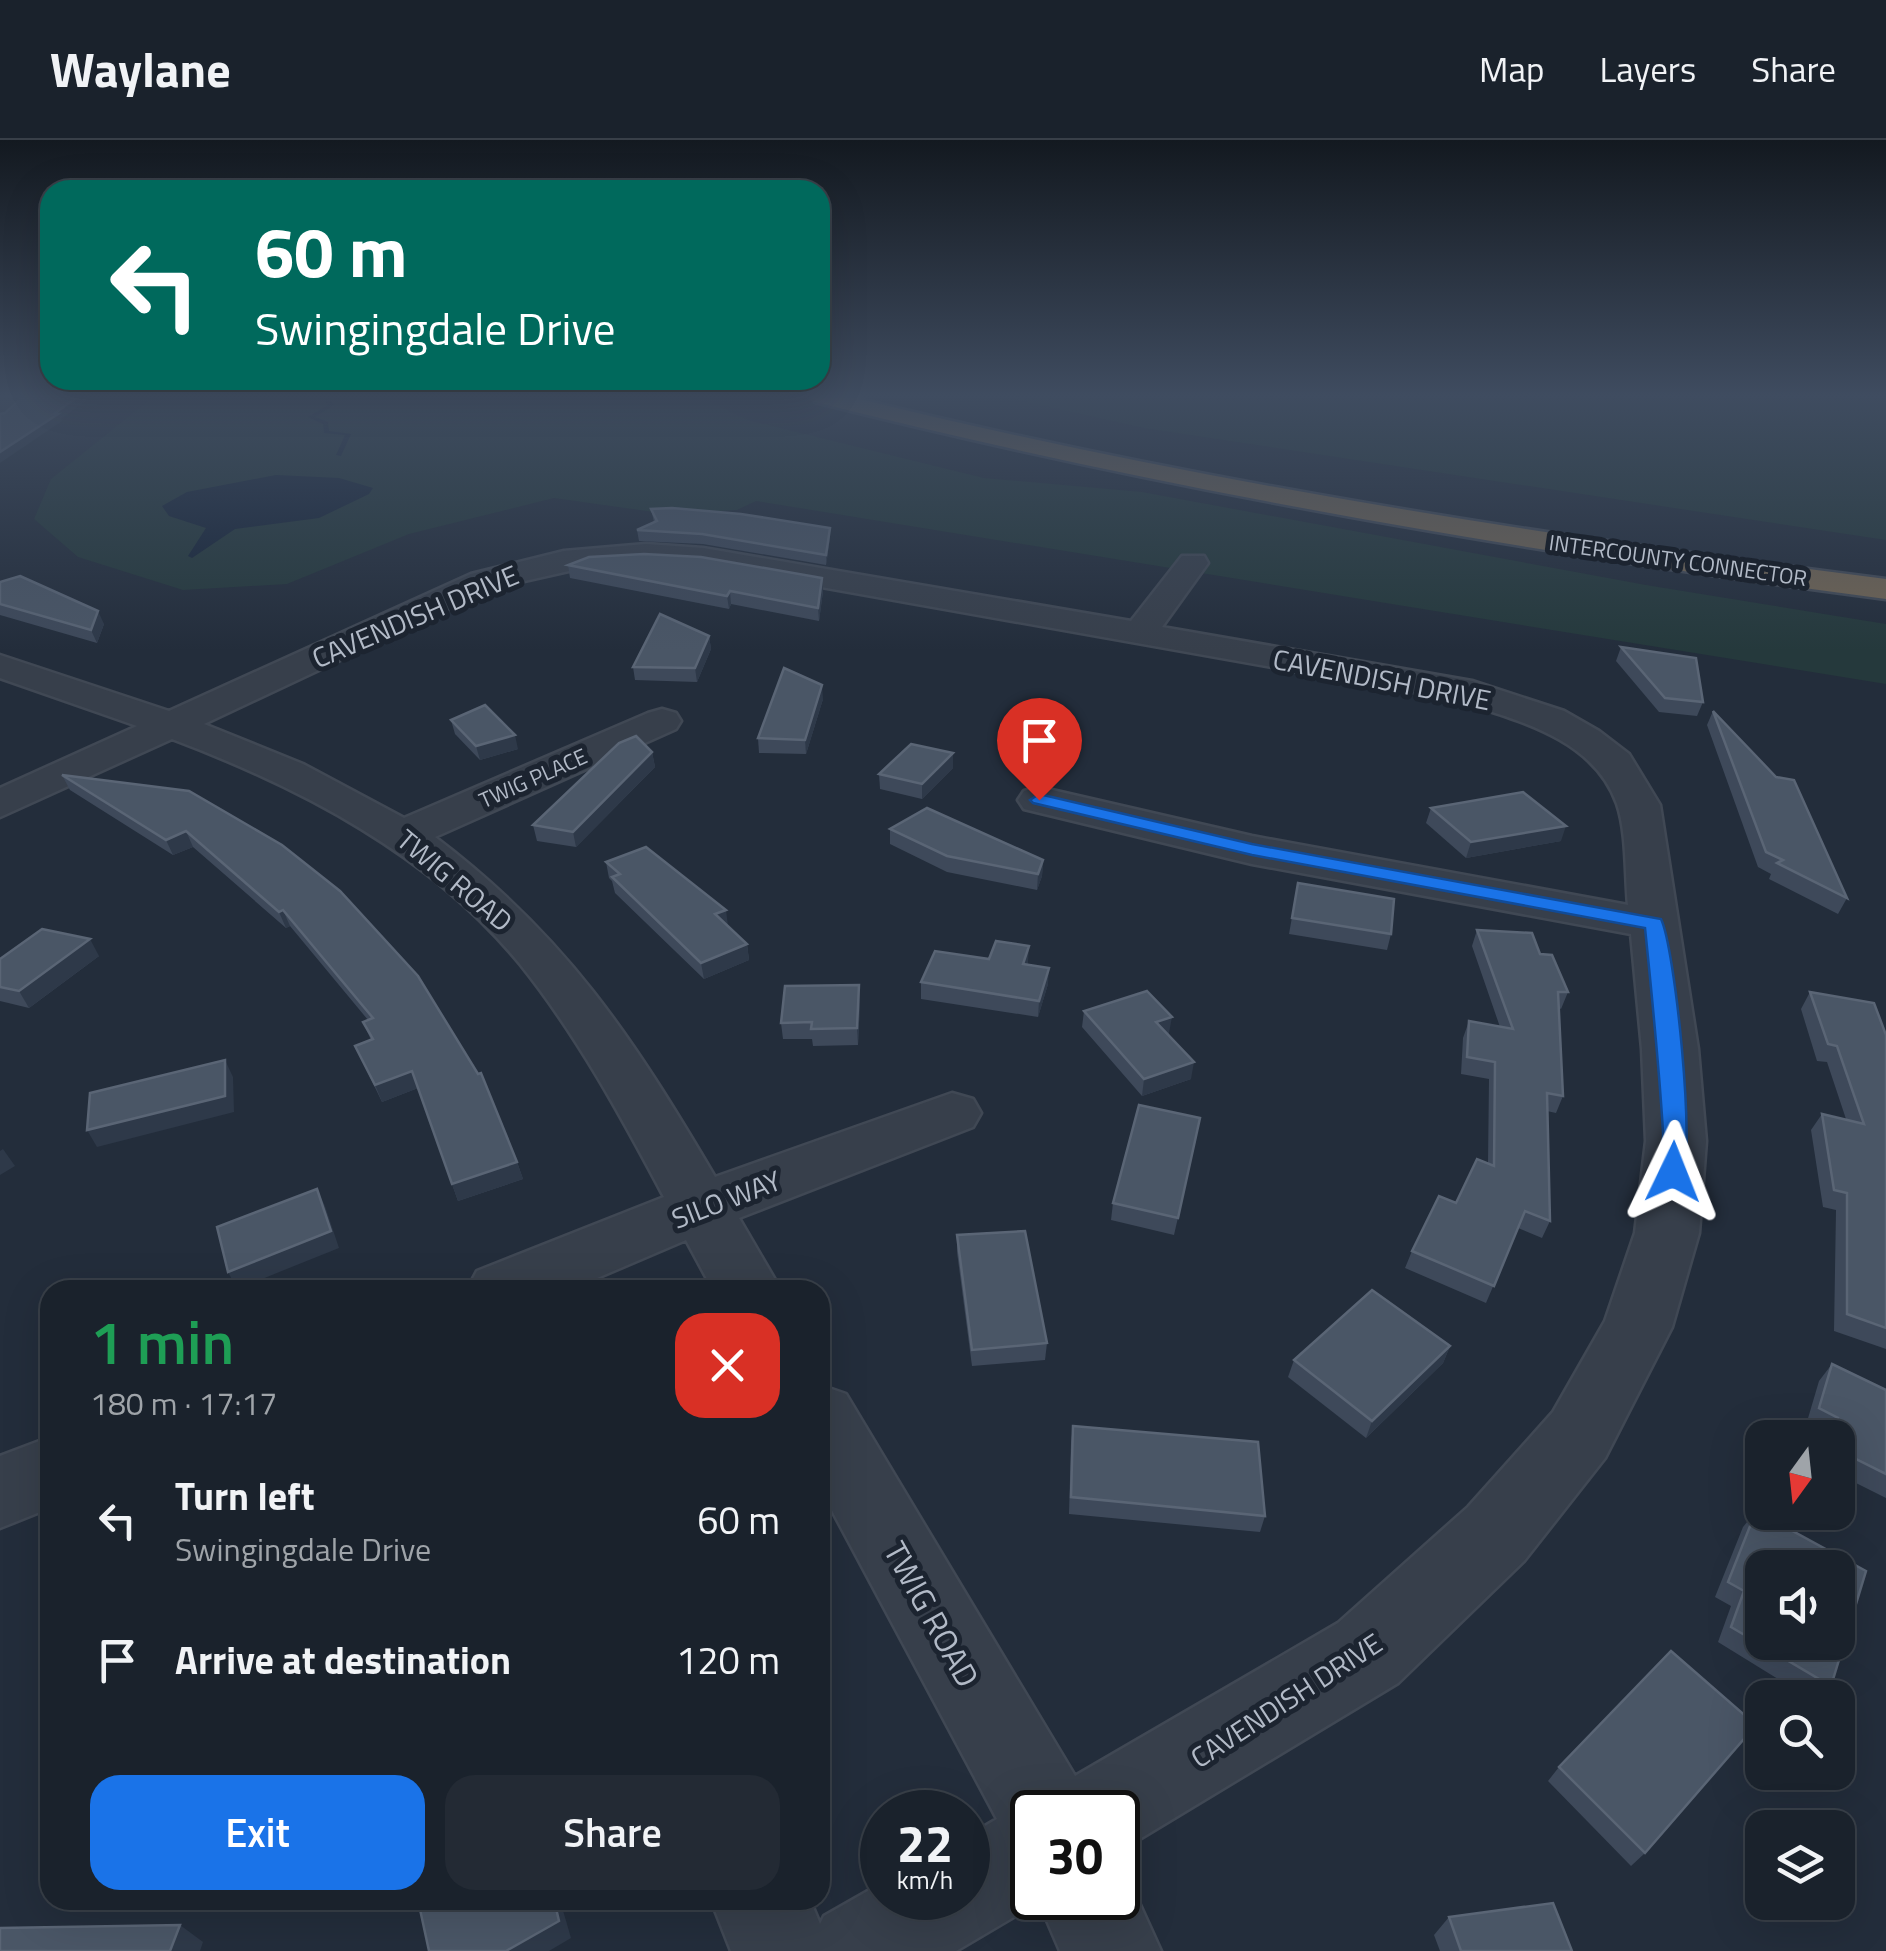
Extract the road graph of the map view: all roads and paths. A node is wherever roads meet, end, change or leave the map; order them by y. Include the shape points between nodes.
1 (1217, 482) edge
2 (1339, 482) edge
3 (1378, 488) dead end
4 (1193, 563) dead end
5 (1886, 589) edge
6 (1140, 633) junction
7 (0, 666) edge
8 (662, 721) dead end
9 (172, 725) junction
10 (1039, 800) dead end
11 (0, 804) edge
12 (404, 834) junction
13 (1654, 924) junction
14 (952, 1113) dead end
15 (700, 1208) junction
16 (525, 1280) edge
17 (741, 1280) edge
18 (830, 1435) edge
19 (40, 1476) edge
20 (0, 1492) edge
21 (1032, 1790) edge
22 (1139, 1790) edge
23 (764, 1910) edge
24 (914, 1920) edge
25 (1096, 1920) edge
26 (781, 1951) edge
27 (859, 1951) edge
28 (1111, 1951) edge

1 - 5 highway, INTERCOUNTY CONNECTOR via 1466,529
2 - 3 highway
4 - 6 street
6 - 9 street, CAVENDISH DRIVE via 703,558 595,555 482,581
6 - 13 street, CAVENDISH DRIVE via 1459,689 1574,732 1615,763 1632,787
7 - 9 street, TWIG ROAD
8 - 12 street, TWIG PLACE
9 - 11 street, CAVENDISH DRIVE
9 - 12 street, TWIG ROAD via 292,771
10 - 13 street via 1252,850
12 - 15 street, TWIG ROAD via 534,949 583,1012
13 - 22 street, CAVENDISH DRIVE via 1676,1141 1667,1233 1637,1326 1579,1435 1496,1534 1368,1653
14 - 15 street, SILO WAY
15 - 16 street, SILO WAY
15 - 17 street, TWIG ROAD
18 - 21 street, TWIG ROAD
19 - 20 street
23 - 26 street
24 - 27 street
25 - 28 street

